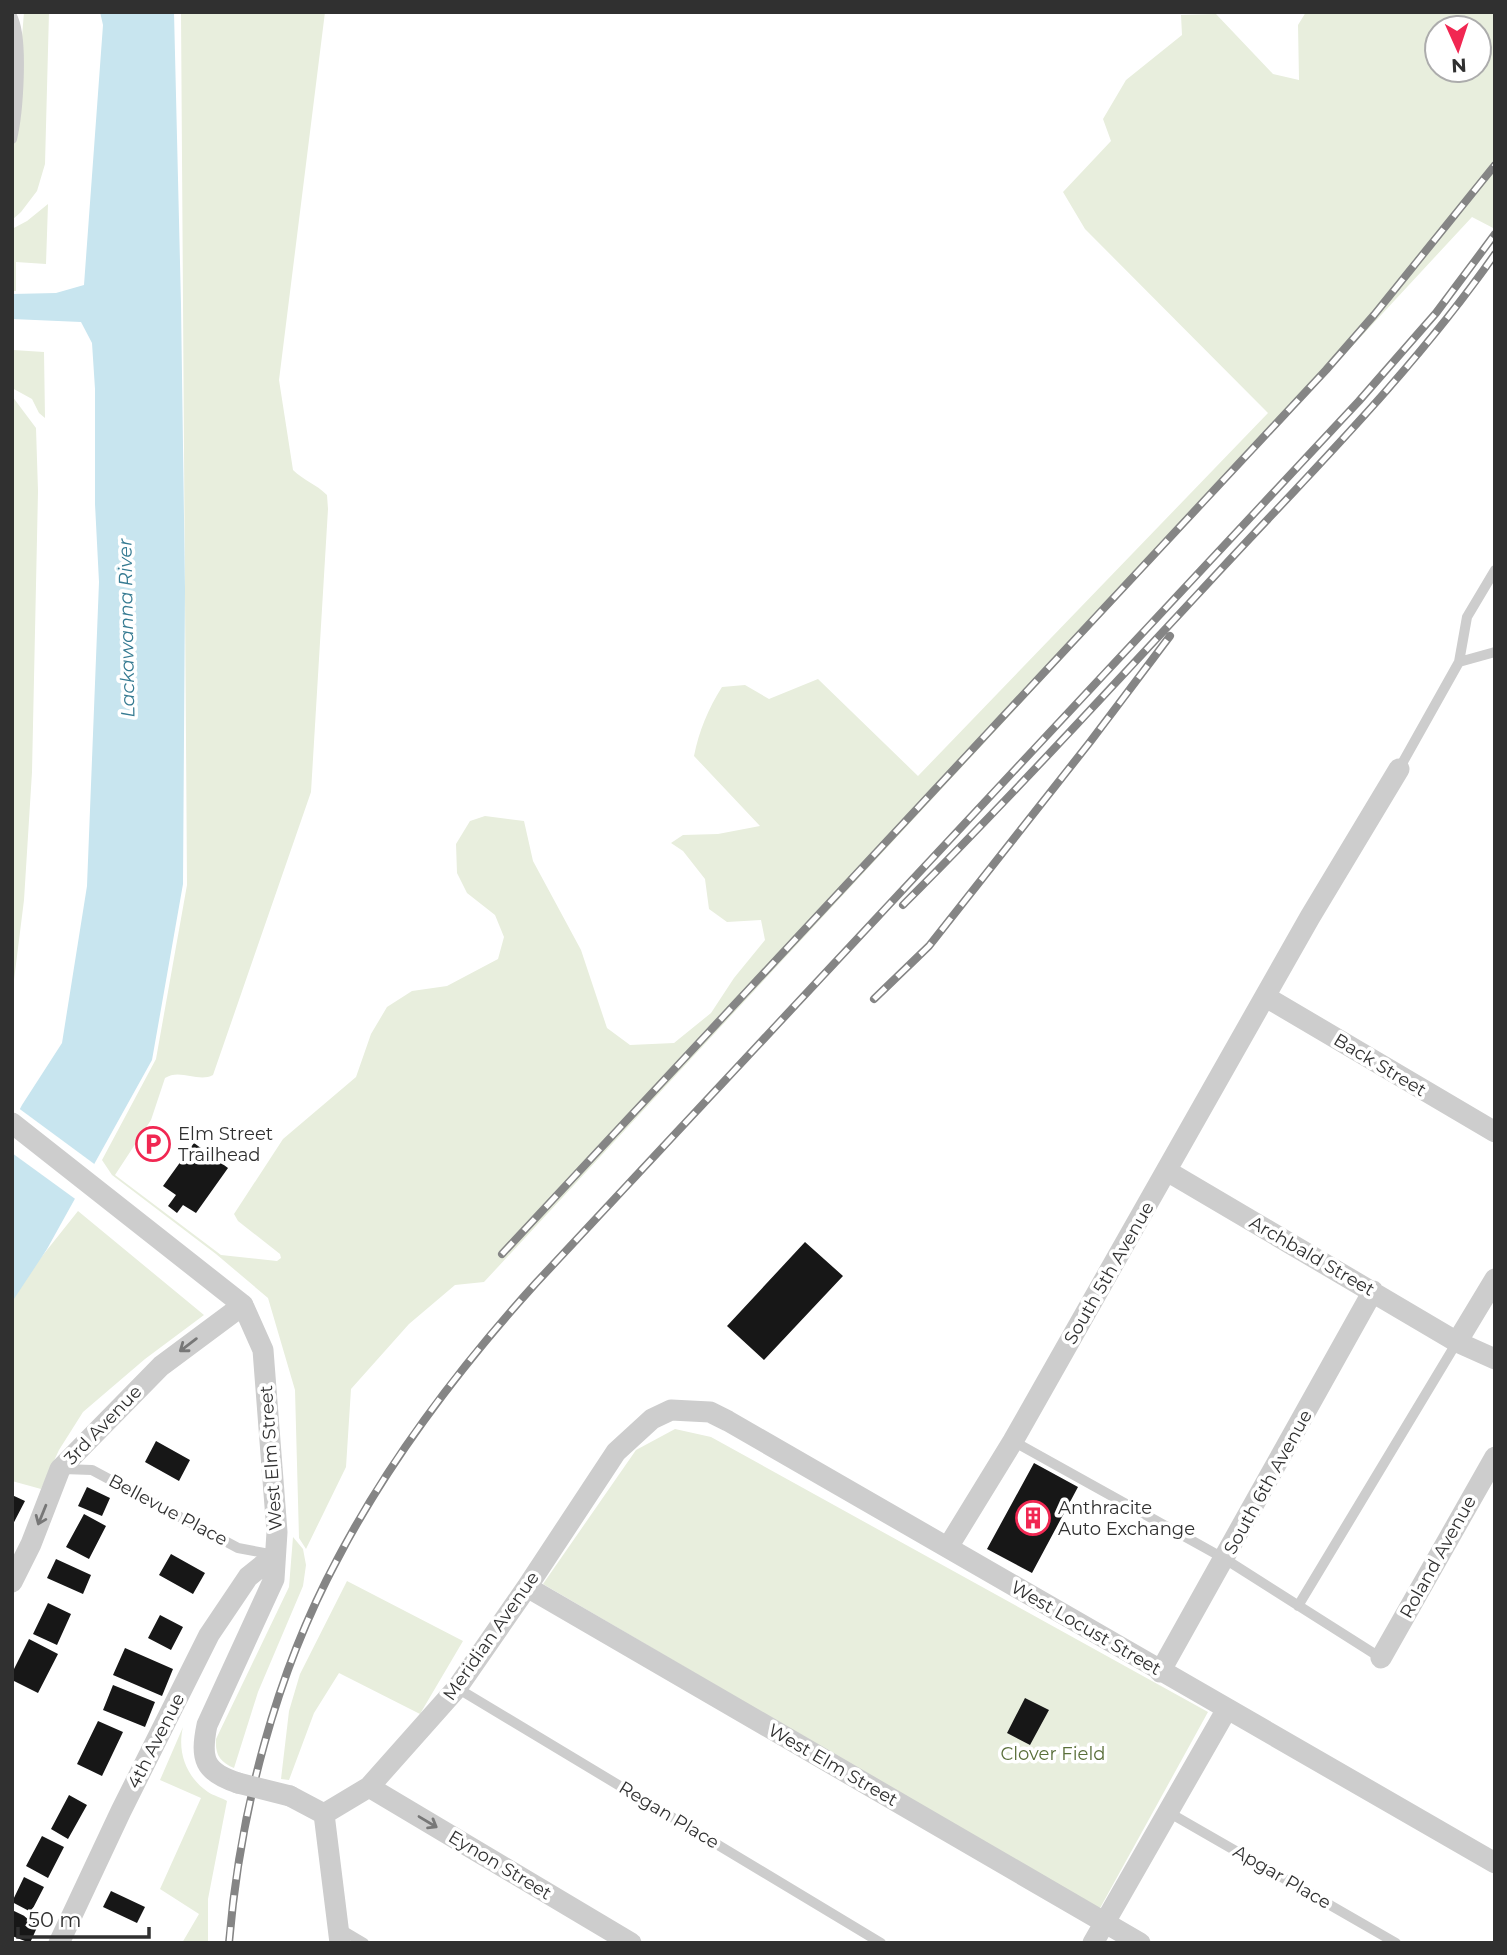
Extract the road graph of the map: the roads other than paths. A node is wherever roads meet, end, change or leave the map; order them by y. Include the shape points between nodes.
1 (12, 16) edge
2 (12, 139) edge
3 (1495, 570) edge
4 (1495, 652) edge
5 (1460, 662) junction
6 (1399, 769) joint
7 (1266, 998) junction
8 (12, 1123) edge
9 (1495, 1132) edge
10 (1167, 1171) junction
11 (1495, 1279) edge
12 (1373, 1291) junction
13 (243, 1305) junction
14 (1457, 1342) junction
15 (1495, 1359) edge
16 (671, 1410) joint
17 (1013, 1441) junction
18 (1495, 1457) edge
19 (60, 1469) junction
20 (948, 1547) junction
21 (275, 1555) junction
22 (1225, 1559) junction
23 (12, 1582) edge
24 (527, 1587) junction
25 (1298, 1606) junction
26 (1381, 1658) joint
27 (1160, 1672) junction
28 (457, 1688) junction
29 (1227, 1709) junction
30 (369, 1787) junction
31 (1168, 1812) junction
32 (324, 1814) junction
33 (1495, 1863) edge
34 (1105, 1923) junction
35 (339, 1935) edge
36 (59, 1943) edge
37 (364, 1943) edge
38 (631, 1943) edge
39 (881, 1943) edge
40 (1093, 1943) edge
41 (1140, 1943) edge
42 (1396, 1943) edge

1 - 2 lane via 18,61
3 - 5 lane via 1467,617
4 - 5 lane
5 - 6 lane
6 - 7 street, South 5th Avenue
7 - 9 street, Back Street
7 - 10 street, South 5th Avenue
8 - 13 street, West Elm Street
10 - 12 street, Archbald Street
10 - 17 street, South 5th Avenue
11 - 14 street
12 - 14 street, Archbald Street
12 - 22 street, South 6th Avenue
13 -> 19 street, 3rd Avenue via 161,1366
13 - 21 street, West Elm Street via 263,1350
14 - 15 street, Archbald Street
14 - 25 lane
16 - 20 street, West Locust Street via 710,1412
16 - 24 street, Meridian Avenue via 652,1419 616,1452
17 - 20 street, South 5th Avenue
17 - 22 lane
18 - 26 street, Roland Avenue
19 - 21 lane, Bellevue Place via 92,1470 238,1548
19 -> 23 street, 3rd Avenue
20 - 27 street, West Locust Street
21 - 32 street, West Elm Street, bridge via 274,1579 207,1726 206,1760 220,1777 290,1796
21 - 36 street, 4th Avenue via 248,1577 209,1635
22 - 25 lane
22 - 27 street, South 6th Avenue
24 - 28 street, Meridian Avenue
24 - 34 street, West Elm Street
25 - 26 lane
27 - 29 street, West Locust Street
28 - 30 street, Meridian Avenue
28 - 39 lane, Regan Place
29 - 31 street
29 - 33 street, West Locust Street
30 - 32 street, Meridian Avenue
30 -> 38 street, Eynon Street
31 - 34 street
31 - 42 lane, Apgar Place
32 - 35 street
34 - 40 street
34 - 41 street, West Elm Street
35 - 37 lane

